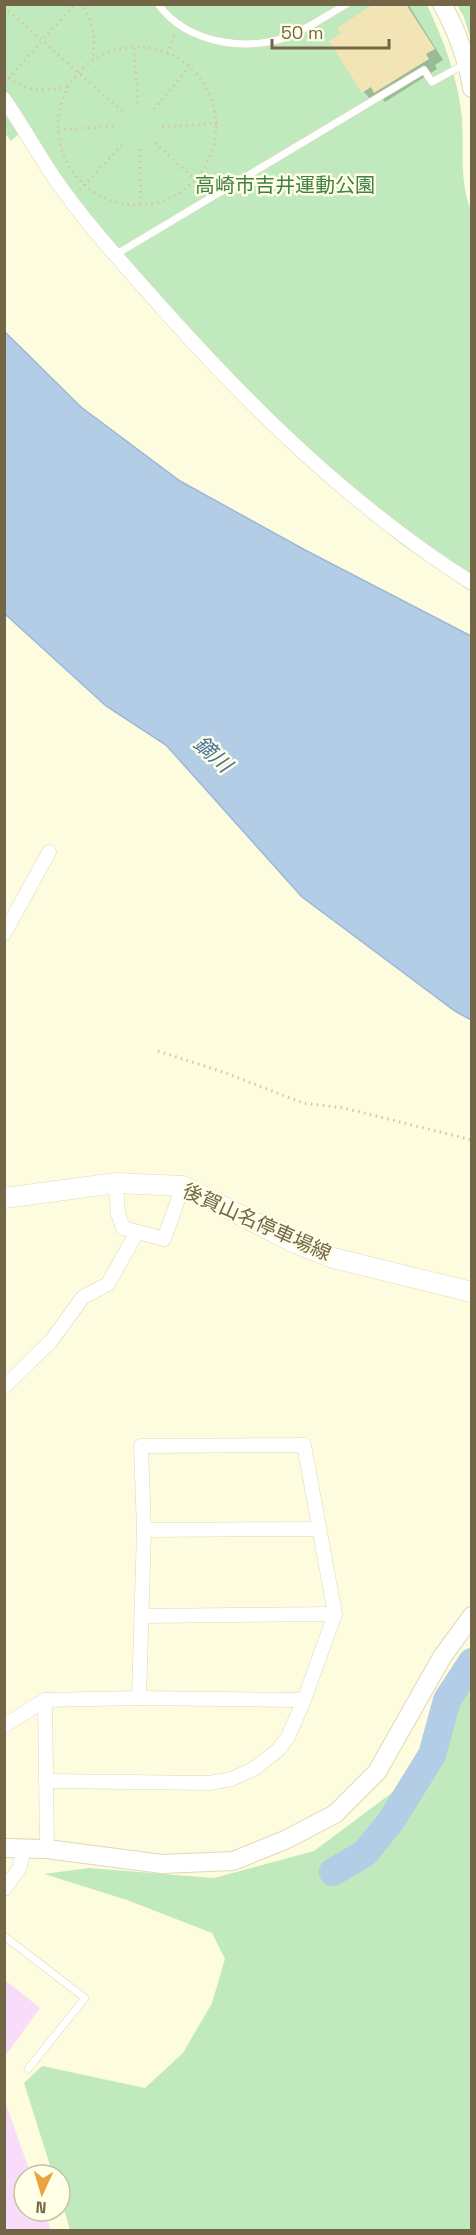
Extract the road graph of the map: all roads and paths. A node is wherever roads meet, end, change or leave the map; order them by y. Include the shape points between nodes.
1 (77, 4) edge
2 (158, 4) edge
3 (347, 4) edge
4 (442, 4) edge
5 (5, 6) edge
6 (178, 25) junction
7 (42, 40) junction
8 (134, 48) junction
9 (167, 54) junction
10 (93, 60) junction
11 (467, 62) junction
12 (189, 67) junction
13 (4, 74) edge
14 (79, 74) junction
15 (9, 78) junction
16 (4, 83) edge
17 (67, 87) junction
18 (471, 88) edge
19 (4, 99) edge
20 (138, 104) dead end
21 (154, 109) dead end
22 (122, 111) dead end
23 (217, 123) junction
24 (116, 126) dead end
25 (162, 127) dead end
26 (58, 130) junction
27 (155, 143) dead end
28 (123, 144) dead end
29 (140, 150) dead end
30 (196, 180) junction
31 (84, 185) junction
32 (213, 196) junction
33 (72, 201) junction
34 (141, 206) junction
35 (115, 255) junction
36 (471, 583) edge
37 (49, 852) dead end
38 (4, 934) edge
39 (158, 1051) dead end
40 (471, 1140) edge
41 (116, 1183) junction
42 (183, 1186) junction
43 (4, 1198) edge
44 (137, 1232) junction
45 (471, 1292) edge
46 (4, 1387) edge
47 (318, 1529) junction
48 (144, 1530) junction
49 (335, 1614) junction
50 (142, 1616) junction
51 (471, 1616) edge
52 (139, 1698) junction
53 (45, 1700) junction
54 (304, 1700) junction
55 (4, 1726) edge
56 (48, 1781) junction
57 (4, 1848) edge
58 (24, 1849) junction
59 (47, 1849) junction
60 (4, 1889) edge
61 (4, 1936) edge
62 (28, 2068) dead end

1 - 7 path
1 - 10 path via 92,21
2 - 6 lane
3 - 6 lane via 294,34 256,44 222,42
4 - 11 street
5 - 7 path
6 - 9 path
7 - 14 path
7 - 15 path
8 - 9 path
8 - 10 path via 113,51
8 - 20 path
9 - 12 path
10 - 14 path
11 - 18 street
11 - 32 lane via 432,82 424,70
12 - 21 path
12 - 23 path via 204,84
13 - 15 path
14 - 17 path
14 - 22 path
15 - 16 path
15 - 17 path via 30,90
17 - 26 path
19 - 33 street
23 - 25 path
23 - 30 path via 215,144
24 - 26 path
26 - 31 path via 62,150
27 - 30 path
28 - 31 path
29 - 34 path
30 - 32 path
30 - 34 path via 171,198
31 - 33 path
31 - 34 path via 120,204
32 - 35 lane
33 - 35 street
35 - 36 street via 284,436 406,539
37 - 38 street
39 - 40 path via 303,1103 344,1108
41 - 42 main road, 後賀山名停車場線
41 - 43 main road, 後賀山名停車場線
41 - 44 street via 123,1228
42 - 44 street via 164,1239
42 - 45 main road, 後賀山名停車場線 via 295,1244 333,1258
44 - 46 street via 108,1284 83,1297 51,1341
47 - 48 street
47 - 48 street via 304,1445 141,1446
47 - 49 street
48 - 50 street
49 - 50 street
49 - 54 street
50 - 52 street
51 - 59 street via 441,1656 376,1772 335,1814 233,1861 162,1864
52 - 53 street
52 - 54 street
53 - 55 street
53 - 56 street
54 - 56 street via 278,1750 232,1779 209,1783
56 - 59 street
57 - 58 street
58 - 59 street
58 - 60 street via 19,1869
61 - 62 lane via 85,1998

